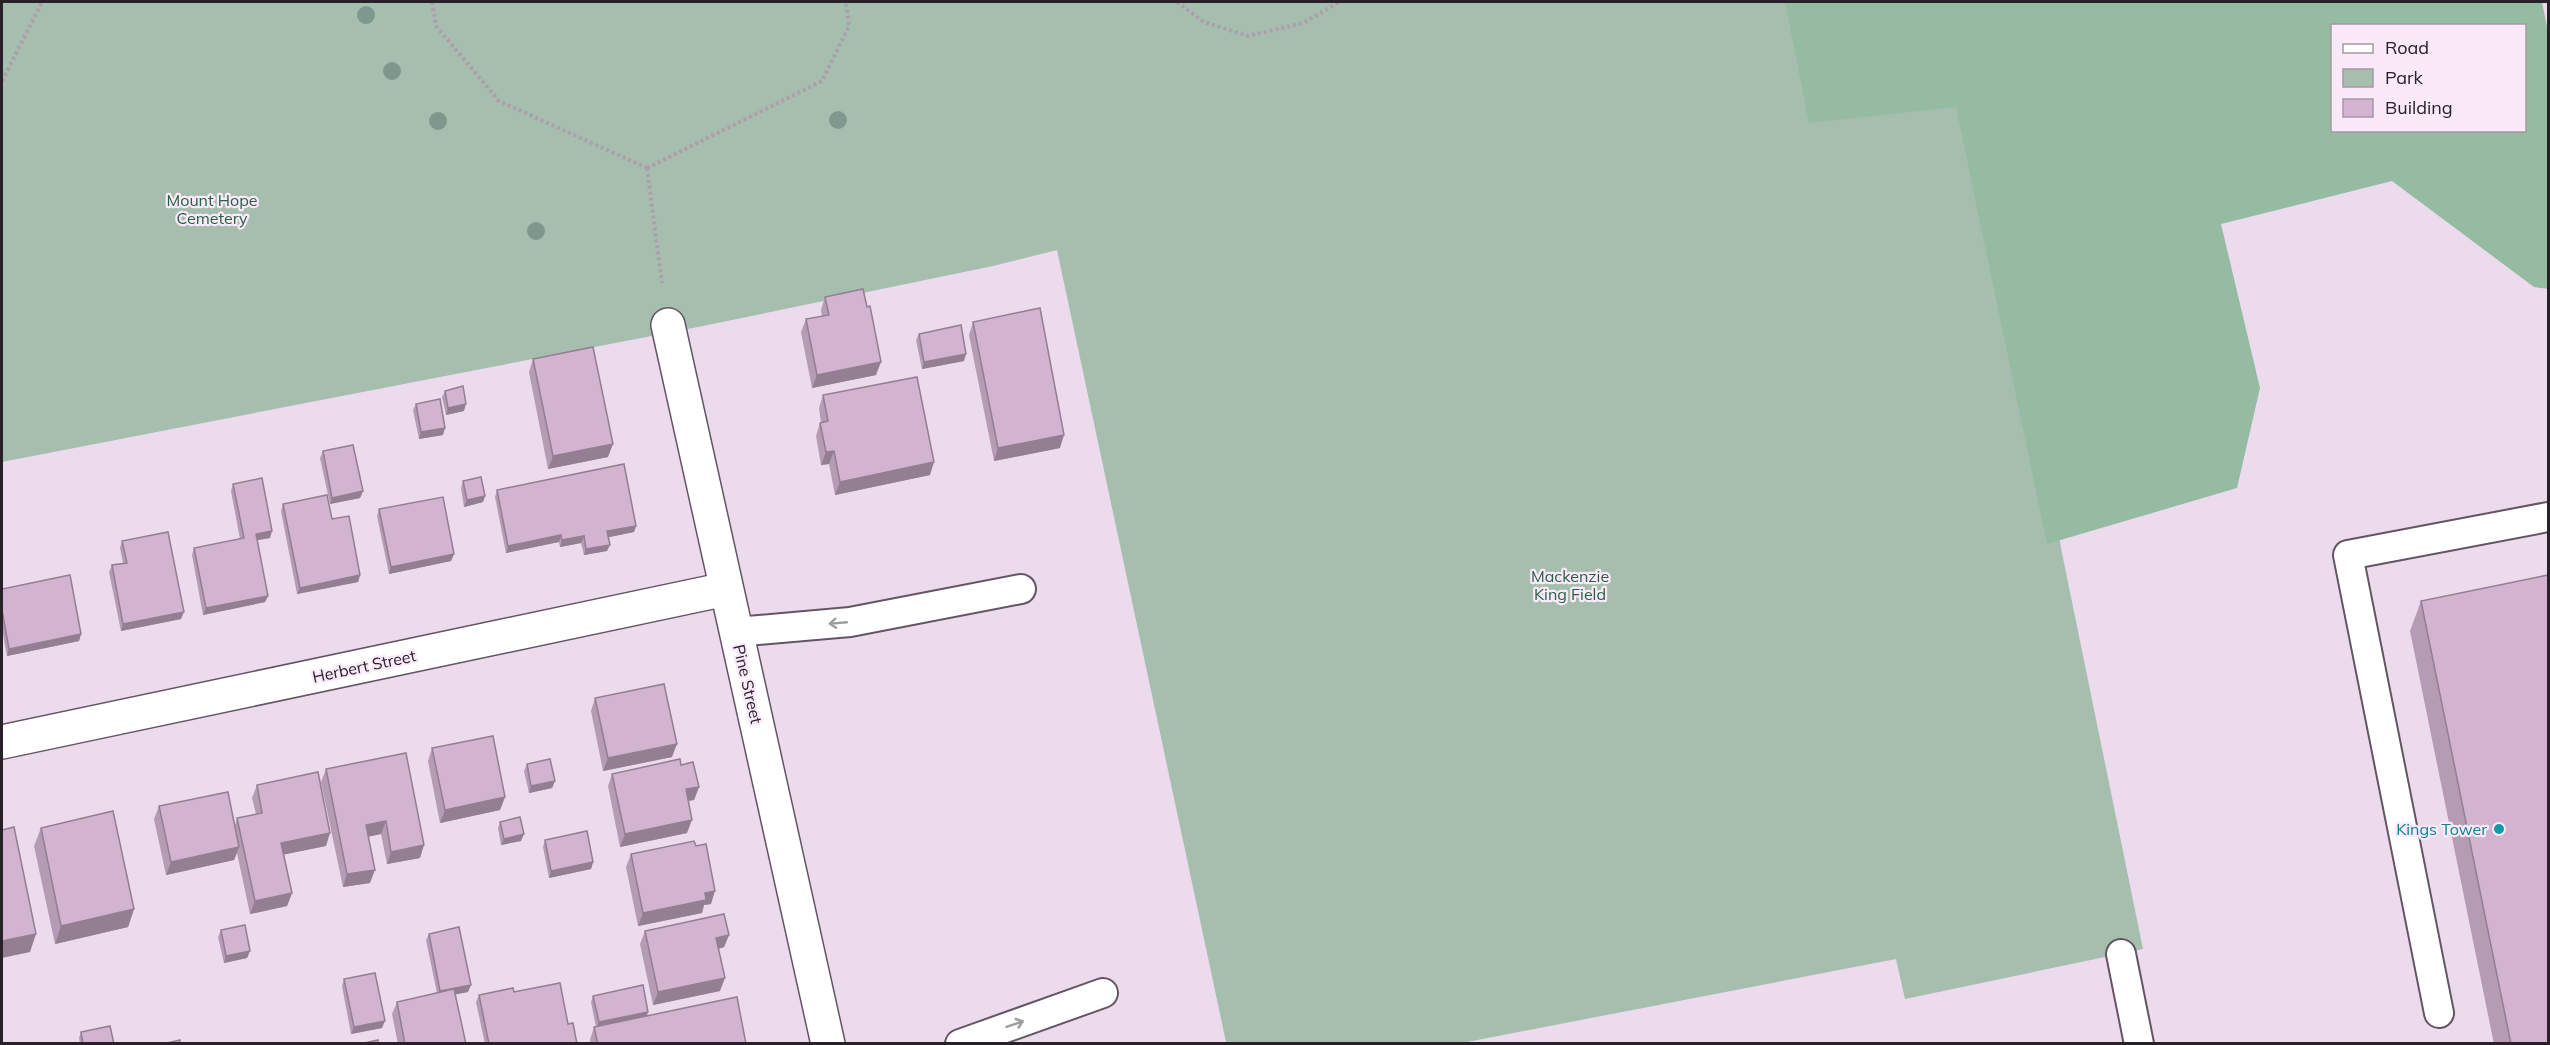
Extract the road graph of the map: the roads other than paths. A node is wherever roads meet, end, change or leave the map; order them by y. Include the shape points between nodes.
1 (668, 325) road end
2 (2548, 517) edge
3 (726, 589) junction
4 (1021, 589) dead end
5 (736, 632) junction
6 (2, 742) edge
7 (2121, 954) dead end
8 (1103, 993) dead end
9 (2439, 1013) dead end
10 (828, 1044) edge
11 (960, 1044) edge
12 (2139, 1044) edge

1 - 3 street, Pine Street
2 - 9 lane via 2348,555
3 - 5 street, Pine Street
3 - 6 street, Herbert Street
4 -> 5 lane via 850,622
5 - 10 street, Pine Street
7 - 12 lane
11 -> 8 lane

